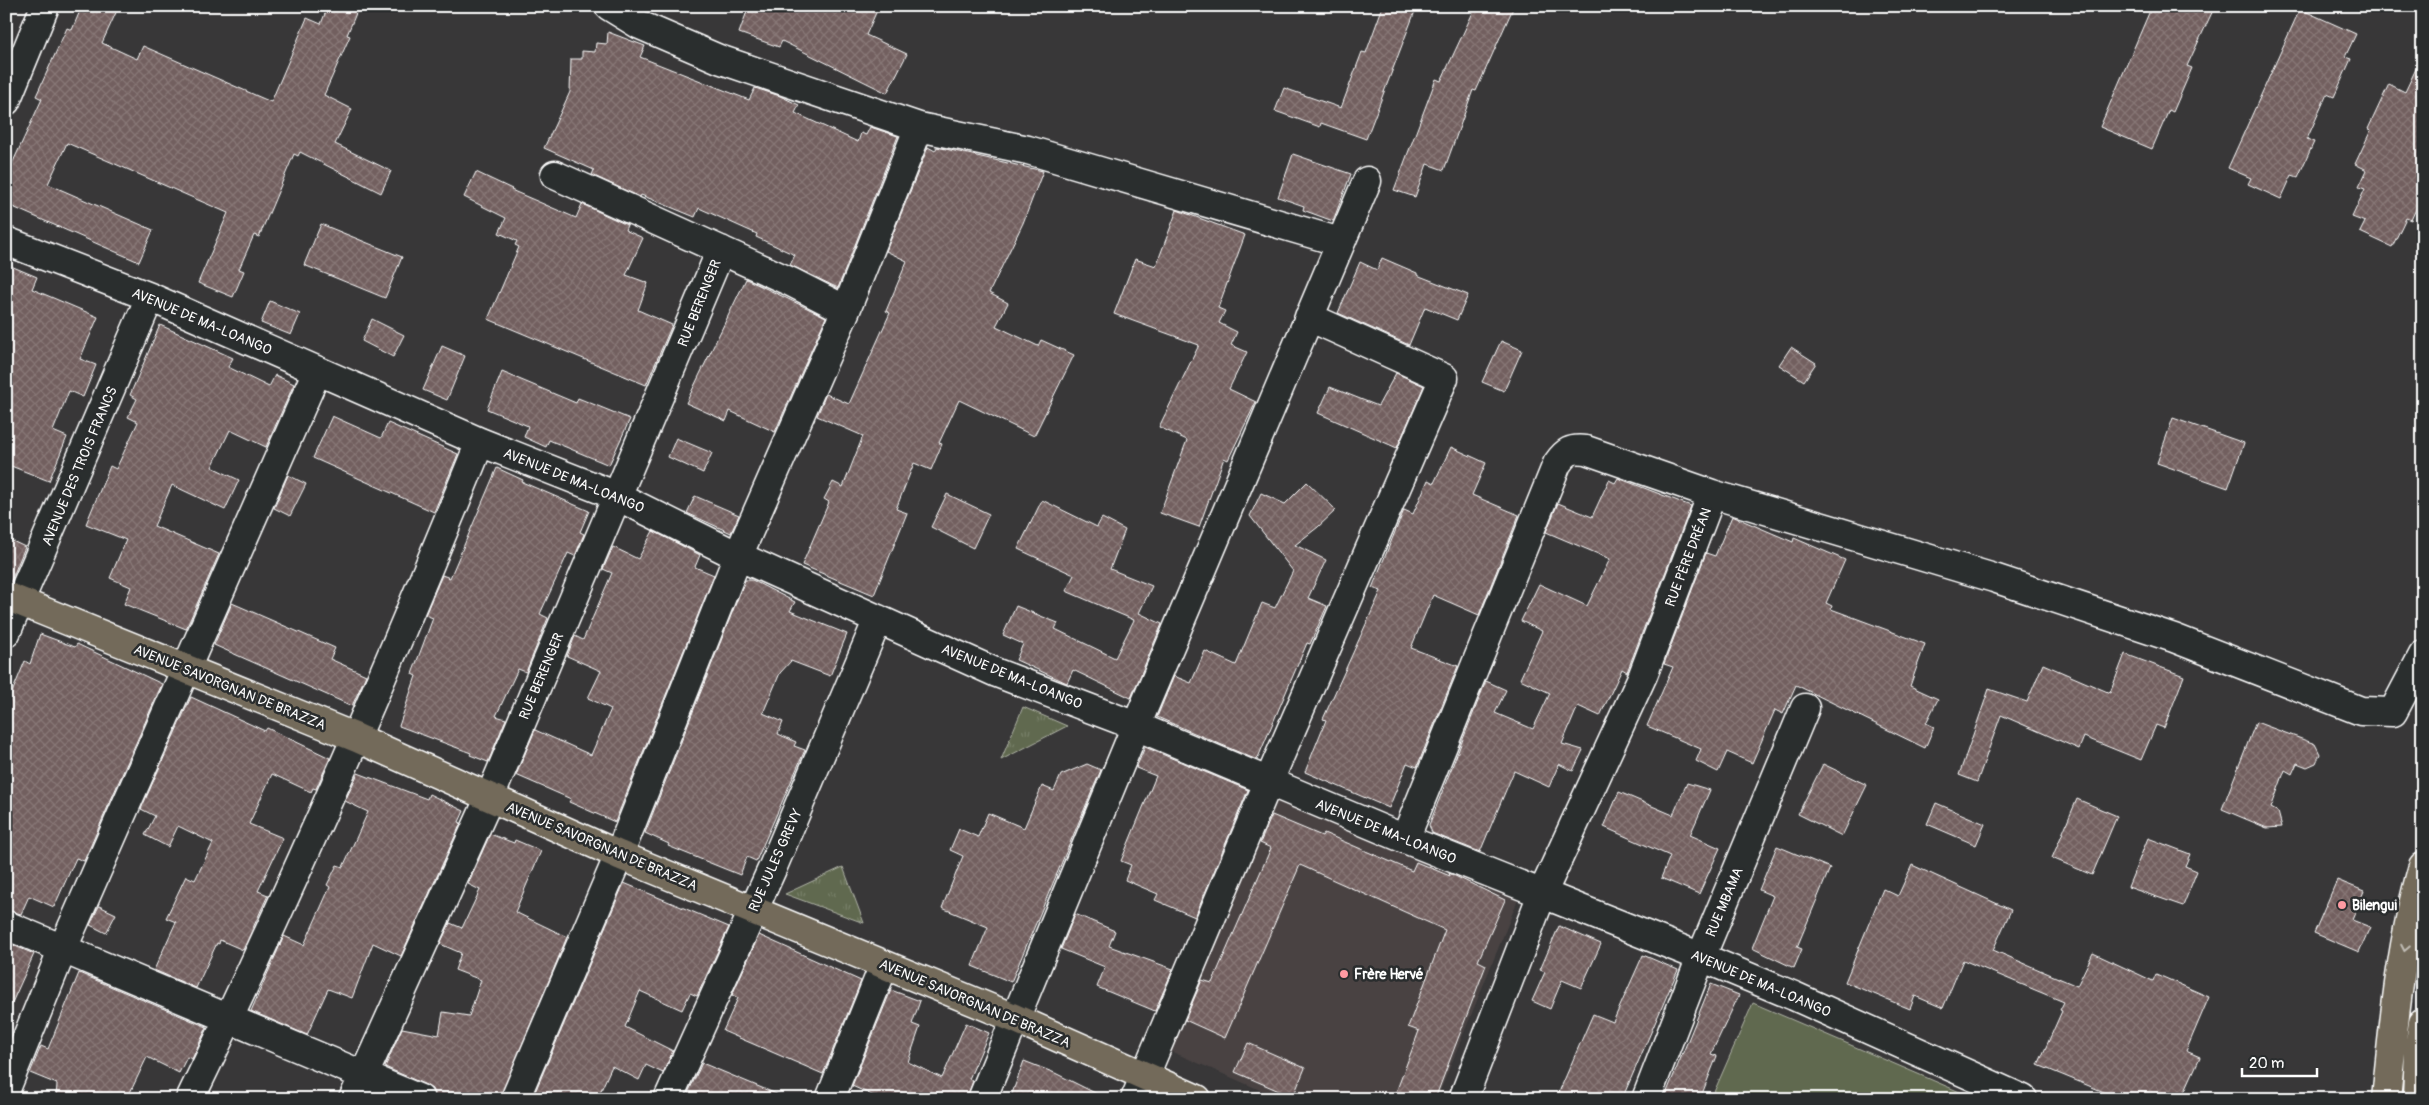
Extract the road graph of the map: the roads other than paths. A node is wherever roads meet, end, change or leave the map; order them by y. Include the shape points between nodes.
1 (45, 6) edge
2 (609, 6) edge
3 (6, 101) edge
4 (919, 127) junction
5 (555, 175) dead end
6 (1368, 181) dead end
7 (6, 241) edge
8 (1340, 242) junction
9 (721, 250) junction
10 (150, 298) junction
11 (846, 310) junction
12 (1309, 317) junction
13 (317, 371) junction
14 (480, 442) junction
15 (1712, 494) junction
16 (617, 496) junction
17 (738, 556) junction
18 (14, 599) edge
19 (878, 619) junction
20 (6, 633) edge
21 (2423, 655) edge
22 (187, 671) junction
23 (1805, 708) dead end
24 (1136, 726) junction
25 (357, 738) junction
26 (1268, 783) junction
27 (490, 797) junction
28 (1405, 840) junction
29 (619, 855) junction
30 (2423, 866) edge
31 (1542, 894) junction
32 (753, 909) junction
33 (6, 925) edge
34 (63, 948) junction
35 (1701, 957) junction
36 (884, 965) junction
37 (230, 1018) junction
38 (1014, 1018) junction
39 (2423, 1023) edge
40 (358, 1087) edge
41 (1140, 1087) edge
42 (6, 1089) edge
43 (190, 1099) edge
44 (420, 1099) edge
45 (515, 1099) edge
46 (668, 1099) edge
47 (830, 1099) edge
48 (982, 1099) edge
49 (1197, 1099) edge
50 (1463, 1099) edge
51 (1646, 1099) edge
52 (2023, 1099) edge
53 (2386, 1099) edge
54 (2417, 1099) edge

1 - 3 street
2 - 4 street via 640,25 719,59
4 - 8 street via 1028,150
4 - 11 street
5 - 9 street
6 - 8 street
7 - 10 street, AVENUE DE MA-LOANGO
8 - 12 street
9 - 11 street
9 - 16 street, RUE BERENGER
10 - 13 street, AVENUE DE MA-LOANGO
10 - 18 street, AVENUE DES TROIS FRANCS
11 - 17 street
12 - 24 street
12 - 26 street via 1444,378
13 - 14 street, AVENUE DE MA-LOANGO
13 - 22 street
14 - 16 street, AVENUE DE MA-LOANGO
14 - 25 street
15 - 21 street via 1994,578 2174,638 2361,711 2392,712
15 - 28 street via 1586,450 1574,448 1565,453 1557,464 1520,551
15 - 31 street, RUE PÈRE DRÉAN via 1643,675
16 - 17 street, AVENUE DE MA-LOANGO
16 - 27 street, RUE BERENGER
17 - 19 street, AVENUE DE MA-LOANGO
17 - 29 street
18 - 20 street, AVENUE DES TROIS FRANCS
18 - 22 main road, AVENUE SAVORGNAN DE BRAZZA
19 - 24 street, AVENUE DE MA-LOANGO via 997,673
19 - 32 street, RUE JULES GREVY
22 - 25 main road, AVENUE SAVORGNAN DE BRAZZA
22 - 34 street
23 - 35 street, RUE MBAMA
24 - 26 street, AVENUE DE MA-LOANGO
24 - 38 street
25 - 27 main road, AVENUE SAVORGNAN DE BRAZZA
25 - 37 street
26 - 28 street, AVENUE DE MA-LOANGO
26 - 41 street
27 - 29 main road, AVENUE SAVORGNAN DE BRAZZA
27 - 40 street, RUE BERENGER
28 - 31 street, AVENUE DE MA-LOANGO
29 - 32 main road, AVENUE SAVORGNAN DE BRAZZA
29 - 45 street
30 -> 53 main road via 2398,986
31 - 35 street, AVENUE DE MA-LOANGO
31 - 50 street, RUE PÈRE DRÉAN
32 - 36 main road, AVENUE SAVORGNAN DE BRAZZA
32 - 46 street, RUE JULES GREVY
33 - 34 street
34 - 37 street
34 - 42 street
35 - 51 street, RUE MBAMA
35 - 52 street, AVENUE DE MA-LOANGO
36 - 38 main road, AVENUE SAVORGNAN DE BRAZZA
36 - 47 street
37 - 40 street
37 - 43 street
38 - 41 main road, AVENUE SAVORGNAN DE BRAZZA
38 - 48 street
39 - 54 main road
40 - 44 street
41 - 49 main road, AVENUE SAVORGNAN DE BRAZZA

